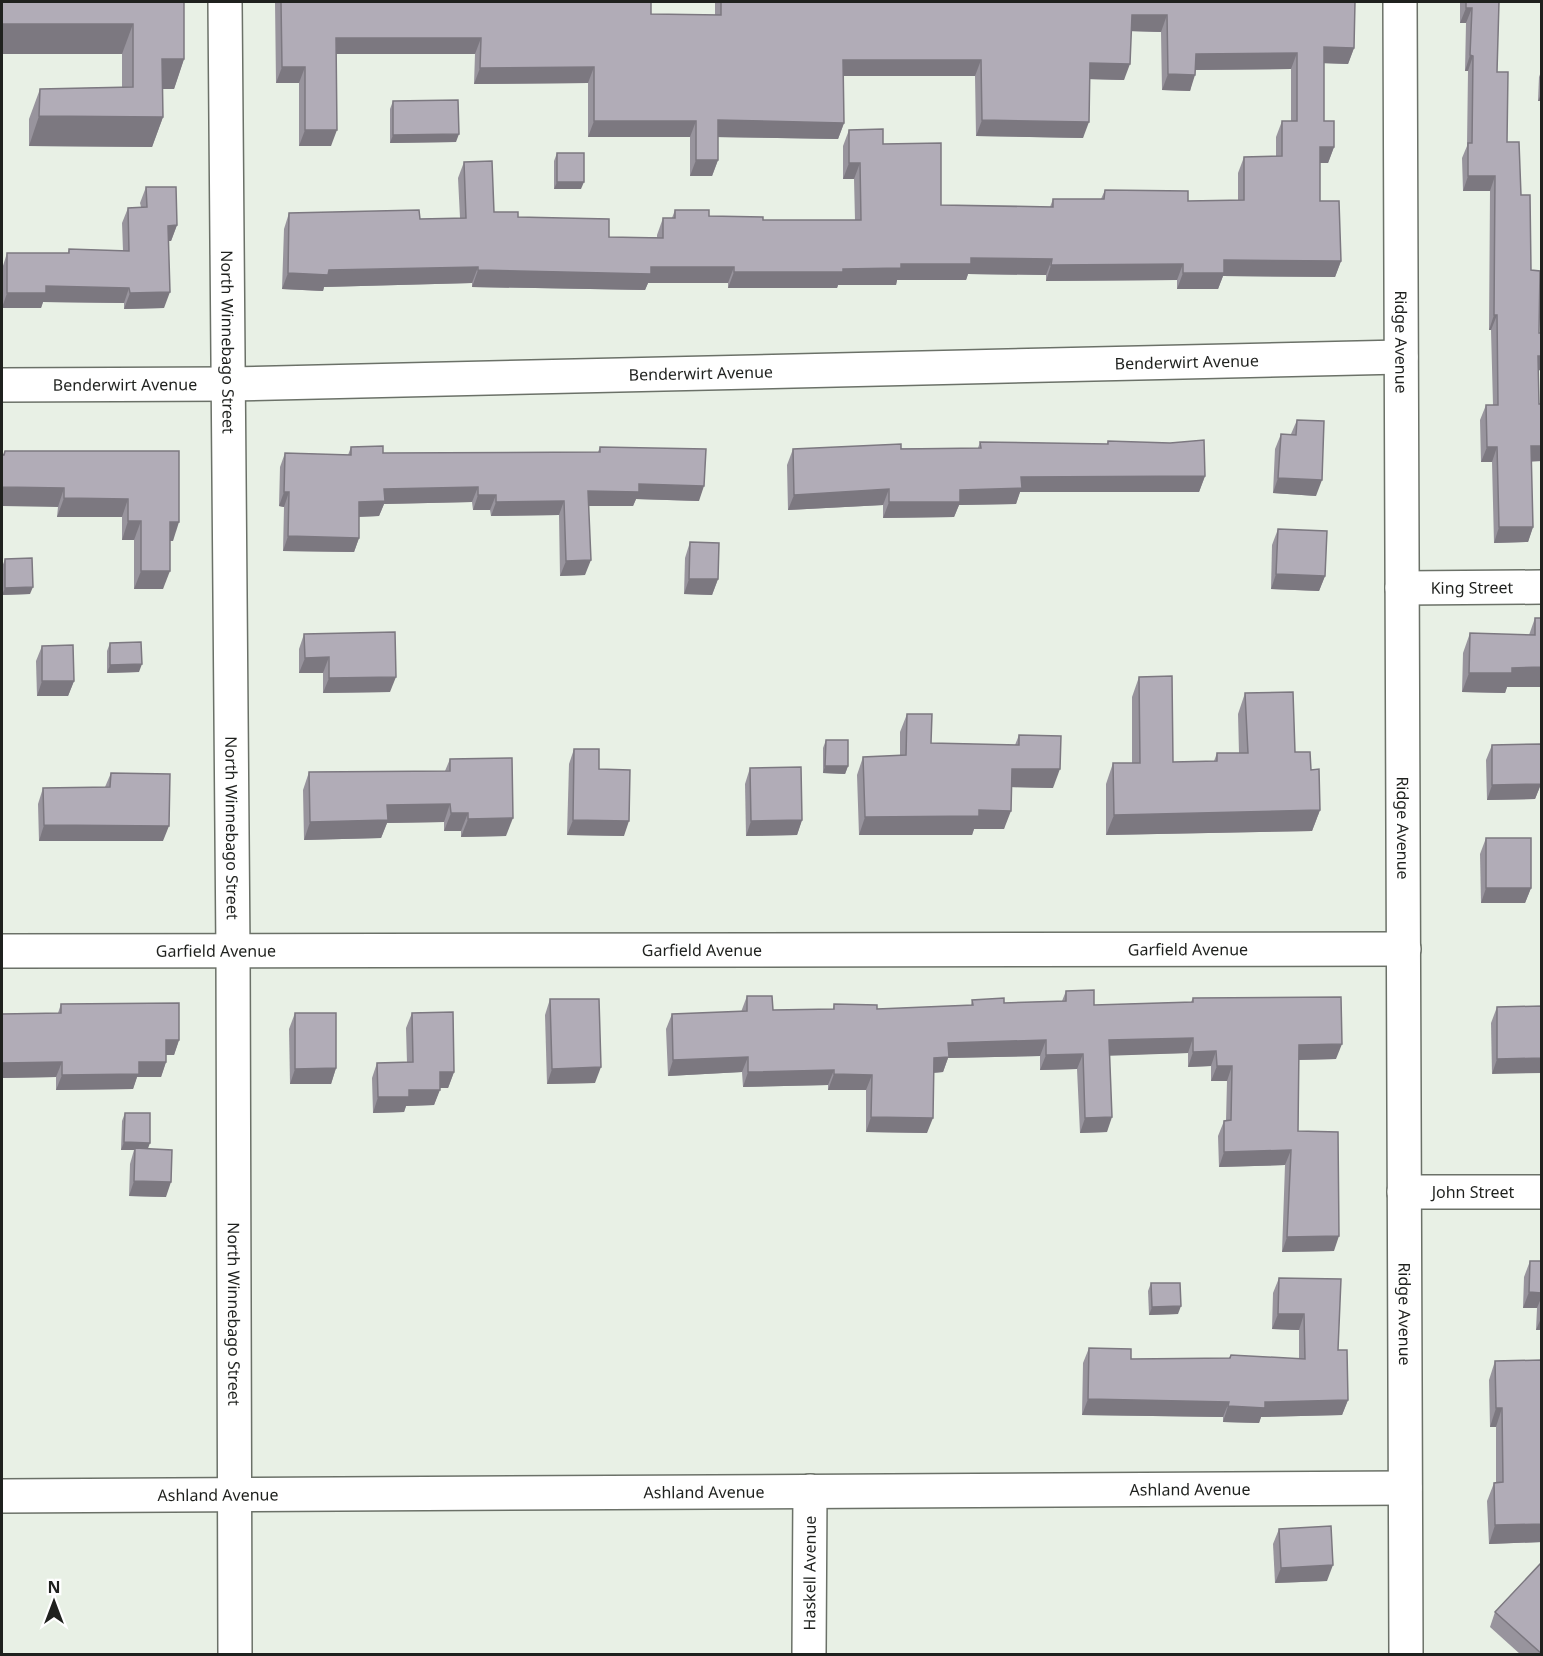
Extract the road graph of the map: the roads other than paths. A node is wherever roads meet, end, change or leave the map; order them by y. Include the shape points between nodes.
1 (225, 2) edge
2 (1400, 2) edge
3 (1401, 357) junction
4 (229, 384) junction
5 (2, 385) edge
6 (1542, 587) edge
7 (1402, 588) junction
8 (1404, 949) junction
9 (2, 951) edge
10 (233, 951) junction
11 (1404, 1191) junction
12 (1542, 1191) edge
13 (1405, 1488) junction
14 (810, 1491) junction
15 (235, 1495) junction
16 (2, 1496) edge
17 (235, 1654) edge
18 (809, 1654) edge
19 (1406, 1654) edge

1 - 4 street, North Winnebago Street
2 - 3 street, Ridge Avenue
3 - 4 street, Benderwirt Avenue
3 - 7 street, Ridge Avenue
4 - 5 street, Benderwirt Avenue
4 - 10 street, North Winnebago Street
6 - 7 street, King Street
7 - 8 street, Ridge Avenue
8 - 10 street, Garfield Avenue
8 - 11 street, Ridge Avenue
9 - 10 street, Garfield Avenue
10 - 15 street, North Winnebago Street
11 - 12 street, John Street
11 - 13 street, Ridge Avenue
13 - 14 street, Ashland Avenue
13 - 19 street, Ridge Avenue
14 - 15 street, Ashland Avenue
14 - 18 street, Haskell Avenue
15 - 16 street, Ashland Avenue
15 - 17 street, North Winnebago Street

